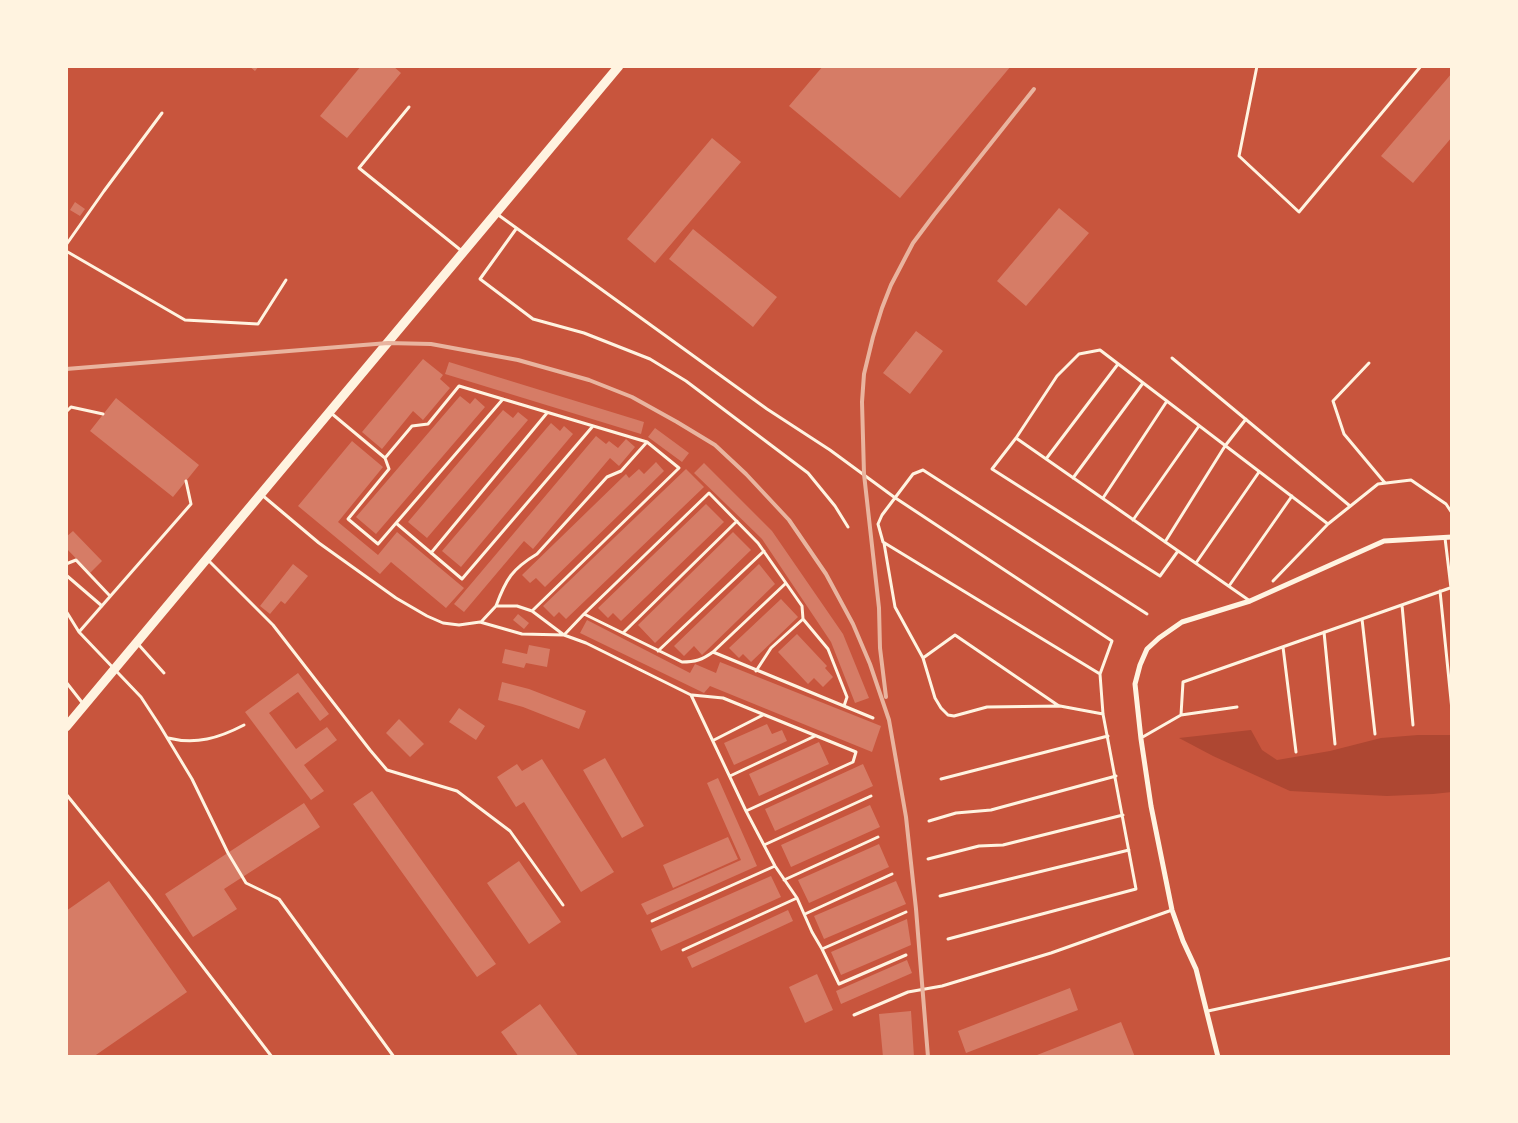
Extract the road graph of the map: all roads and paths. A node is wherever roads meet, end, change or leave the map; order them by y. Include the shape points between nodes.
1 (619, 66) edge
2 (1257, 66) edge
3 (1421, 66) edge
4 (410, 107) dead end
5 (162, 113) dead end
6 (496, 213) junction
7 (516, 229) junction
8 (66, 245) edge
9 (66, 251) edge
10 (464, 252) junction
11 (286, 280) dead end
12 (1172, 358) dead end
13 (1369, 363) dead end
14 (1118, 364) junction
15 (1143, 383) junction
16 (503, 399) junction
17 (1167, 401) junction
18 (66, 412) edge
19 (330, 412) junction
20 (548, 413) junction
21 (103, 414) dead end
22 (1246, 419) junction
23 (593, 426) junction
24 (1199, 426) junction
25 (1016, 438) junction
26 (647, 442) junction
27 (1226, 446) junction
28 (385, 458) junction
29 (1046, 459) junction
30 (1259, 472) junction
31 (1073, 478) junction
32 (186, 481) dead end
33 (1385, 483) junction
34 (261, 494) junction
35 (1292, 496) junction
36 (894, 497) junction
37 (1103, 498) junction
38 (1350, 506) junction
39 (1452, 513) edge
40 (1133, 520) junction
41 (737, 521) junction
42 (396, 523) junction
43 (1328, 524) junction
44 (848, 528) dead end
45 (1445, 537) junction
46 (1452, 537) edge
47 (883, 542) junction
48 (1165, 542) junction
49 (764, 551) junction
50 (1178, 551) junction
51 (431, 553) junction
52 (207, 559) junction
53 (1196, 563) junction
54 (66, 564) edge
55 (66, 575) edge
56 (1273, 581) dead end
57 (786, 584) junction
58 (1229, 586) junction
59 (1451, 588) edge
60 (1440, 591) junction
61 (110, 596) junction
62 (1250, 601) junction
63 (1402, 605) junction
64 (102, 606) junction
65 (496, 606) junction
66 (66, 611) edge
67 (532, 611) junction
68 (584, 614) junction
69 (1147, 614) dead end
70 (803, 619) junction
71 (1362, 619) junction
72 (480, 622) junction
73 (79, 632) junction
74 (1324, 632) junction
75 (623, 633) junction
76 (564, 635) junction
77 (137, 643) junction
78 (1284, 647) junction
79 (658, 651) junction
80 (713, 652) junction
81 (923, 658) junction
82 (114, 670) junction
83 (756, 671) junction
84 (164, 673) dead end
85 (1100, 674) junction
86 (67, 685) edge
87 (692, 695) junction
88 (84, 705) junction
89 (844, 706) junction
90 (1060, 706) junction
91 (1237, 707) dead end
92 (1452, 710) edge
93 (763, 714) junction
94 (1103, 714) junction
95 (1181, 716) junction
96 (873, 718) dead end
97 (244, 725) dead end
98 (1413, 725) dead end
99 (66, 727) edge
100 (1375, 734) dead end
101 (816, 736) junction
102 (1108, 736) junction
103 (167, 738) junction
104 (1141, 739) junction
105 (714, 740) junction
106 (1335, 744) dead end
107 (1296, 752) dead end
108 (730, 776) junction
109 (1116, 776) junction
110 (941, 779) dead end
111 (66, 794) edge
112 (871, 796) dead end
113 (746, 811) junction
114 (1123, 815) junction
115 (929, 821) dead end
116 (878, 837) dead end
117 (764, 845) junction
118 (1129, 850) junction
119 (928, 859) dead end
120 (775, 866) junction
121 (892, 874) dead end
122 (784, 880) junction
123 (940, 896) dead end
124 (797, 898) junction
125 (563, 905) dead end
126 (1172, 910) junction
127 (906, 912) dead end
128 (805, 914) junction
129 (652, 921) dead end
130 (948, 939) dead end
131 (822, 949) junction
132 (683, 950) dead end
133 (906, 955) dead end
134 (1452, 958) edge
135 (1208, 1011) junction
136 (854, 1015) dead end
137 (272, 1057) edge
138 (394, 1057) edge
139 (1218, 1057) edge

1 - 6 street
2 - 3 lane via 1239,156 1299,212
4 - 10 lane via 359,168
5 - 8 lane
6 - 7 lane
6 - 10 street
7 - 36 lane
7 - 44 lane via 480,278 533,319 584,333 650,359 686,381 808,473
9 - 11 lane via 185,320 258,324
10 - 19 street
12 - 22 lane
13 - 33 lane via 1333,401 1344,434
14 - 15 lane
14 - 25 lane via 1100,350 1079,354 1057,376
14 - 29 lane
15 - 17 lane
15 - 31 lane
16 - 20 lane
16 - 28 lane via 459,386 428,424 412,426
16 - 42 lane
17 - 24 lane
17 - 37 lane
18 - 21 lane via 70,407
19 - 28 lane
19 - 34 street
20 - 23 lane
20 - 51 lane
22 - 27 lane
22 - 38 lane
23 - 26 lane
23 - 51 lane via 462,579
24 - 27 lane
24 - 40 lane
25 - 29 lane
25 - 50 lane via 992,470 1160,576
26 - 65 lane via 621,471 607,477 537,554 523,562 505,582
26 - 67 lane via 679,468
27 - 30 lane
27 - 48 lane
28 - 42 lane via 389,469 348,519 378,544
29 - 31 lane
30 - 35 lane
30 - 53 lane
31 - 37 lane
32 - 61 lane via 191,504
33 - 38 lane via 1378,484
33 - 39 lane via 1411,480 1446,504
34 - 52 street
34 - 72 lane via 319,543 396,598 444,623
35 - 43 lane
35 - 58 lane
36 - 47 lane via 878,524
36 - 69 lane via 913,474 923,470
36 - 85 lane via 1112,641
37 - 40 lane
38 - 43 lane
40 - 48 lane
41 - 49 lane
41 - 68 lane via 709,493
41 - 75 lane
42 - 51 lane
43 - 56 lane
45 - 46 street
45 - 59 lane
45 - 62 street via 1384,541
47 - 81 lane via 895,607
47 - 85 lane
48 - 50 lane
49 - 57 lane
49 - 79 lane
50 - 53 lane
52 - 77 street
52 - 125 lane via 273,625 387,770 458,791 510,831
53 - 58 lane
54 - 61 lane via 76,560
55 - 64 lane
57 - 70 lane via 802,606
57 - 80 lane
58 - 62 lane
59 - 60 lane
60 - 63 lane
60 - 92 lane
61 - 64 lane
62 - 104 street via 1182,622 1147,649 1135,684
63 - 71 lane
63 - 98 lane
64 - 73 lane
65 - 67 lane via 517,606
65 - 72 lane
66 - 73 lane
67 - 76 lane
68 - 75 lane
68 - 76 lane
70 - 83 lane via 771,648
70 - 89 lane via 828,648 847,697
71 - 74 lane
71 - 100 lane
72 - 76 lane via 522,634
73 - 82 lane
74 - 78 lane
74 - 106 lane
75 - 79 lane
76 - 87 lane
77 - 82 street
77 - 84 lane
78 - 95 lane via 1183,682
78 - 107 lane
79 - 80 lane via 682,662 695,662
80 - 83 lane
81 - 90 lane via 955,635
81 - 90 lane via 935,698 948,715 987,707
82 - 88 street
82 - 103 lane via 141,697
83 - 89 lane
85 - 94 lane
86 - 88 lane
87 - 93 lane via 723,698
87 - 105 lane
88 - 99 street
89 - 96 lane
90 - 94 lane
91 - 95 lane
93 - 101 lane
93 - 105 lane
94 - 102 lane
95 - 104 lane
97 - 103 lane via 220,737 182,742
101 - 108 lane
101 - 113 lane via 856,752 853,762
102 - 109 lane
102 - 110 lane
103 - 138 lane via 246,883 279,899
104 - 126 street
105 - 108 lane
108 - 113 lane
109 - 114 lane
109 - 115 lane via 991,810 956,812
111 - 137 lane
112 - 117 lane
113 - 117 lane
114 - 118 lane
114 - 119 lane via 1003,845 979,846
116 - 122 lane
117 - 120 lane
118 - 123 lane
118 - 130 lane via 1136,889
120 - 122 lane
120 - 129 lane
121 - 128 lane
122 - 124 lane
124 - 128 lane
124 - 132 lane
126 - 135 street via 1196,969
126 - 136 lane via 1051,953 942,986 908,992
127 - 131 lane
128 - 131 lane
131 - 133 lane via 839,984
134 - 135 lane
135 - 139 street

